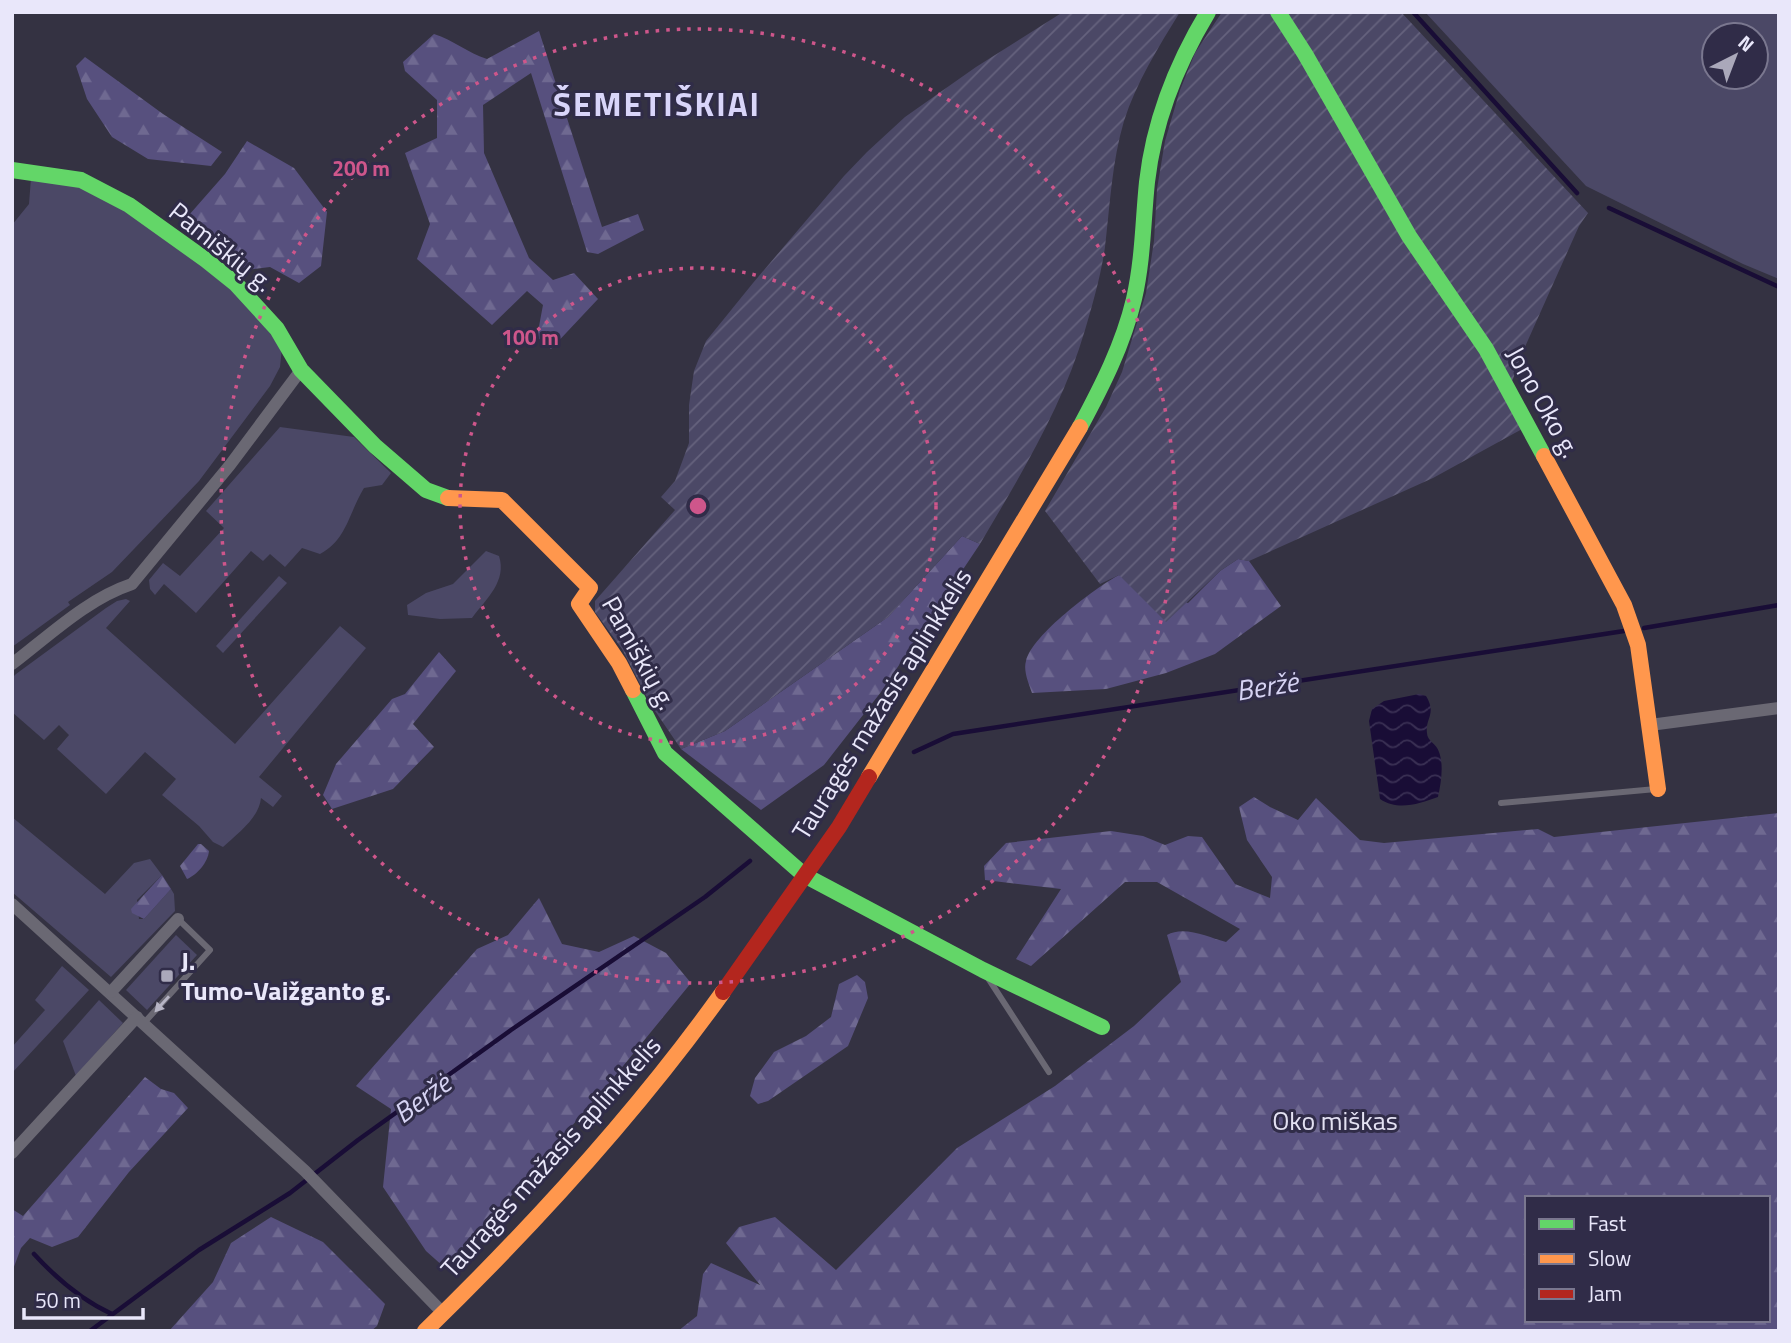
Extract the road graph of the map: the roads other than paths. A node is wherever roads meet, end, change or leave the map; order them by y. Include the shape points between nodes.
1 (1208, 12) edge
2 (1278, 12) edge
3 (12, 170) edge
4 (301, 370) junction
5 (12, 664) edge
6 (1779, 708) edge
7 (1650, 725) junction
8 (1658, 789) joint
9 (1501, 803) dead end
10 (804, 875) junction
11 (12, 904) edge
12 (178, 919) joint
13 (983, 970) junction
14 (111, 992) junction
15 (141, 1020) junction
16 (1102, 1027) dead end
17 (1049, 1072) dead end
18 (12, 1153) edge
19 (443, 1313) junction
20 (425, 1331) edge

1 - 10 street, Tauragės mažasis aplinkkelis via 1168,85 1156,127 1135,298 1106,382 839,827
2 - 7 street, Jono Oko g. via 1409,236 1486,349 1624,605 1638,645
3 - 4 street, Pamiškių g. via 81,180 172,235 236,284 267,316
4 - 5 street via 132,584 87,607
4 - 10 street, Pamiškių g. via 375,446 426,490 444,498 502,500 532,528 590,589 579,604 619,663 665,753
6 - 7 street
7 - 8 street, Jono Oko g.
8 - 9 lane
10 - 13 street, Pamiškių g.
10 - 19 street, Tauragės mažasis aplinkkelis via 756,949 642,1098
11 - 14 street
12 - 14 street
12 -> 15 lane via 210,950
13 - 16 street, Pamiškių g.
13 - 17 lane
14 - 15 street
15 - 18 street
15 - 19 street via 305,1171
19 - 20 street, Tauragės mažasis aplinkkelis

